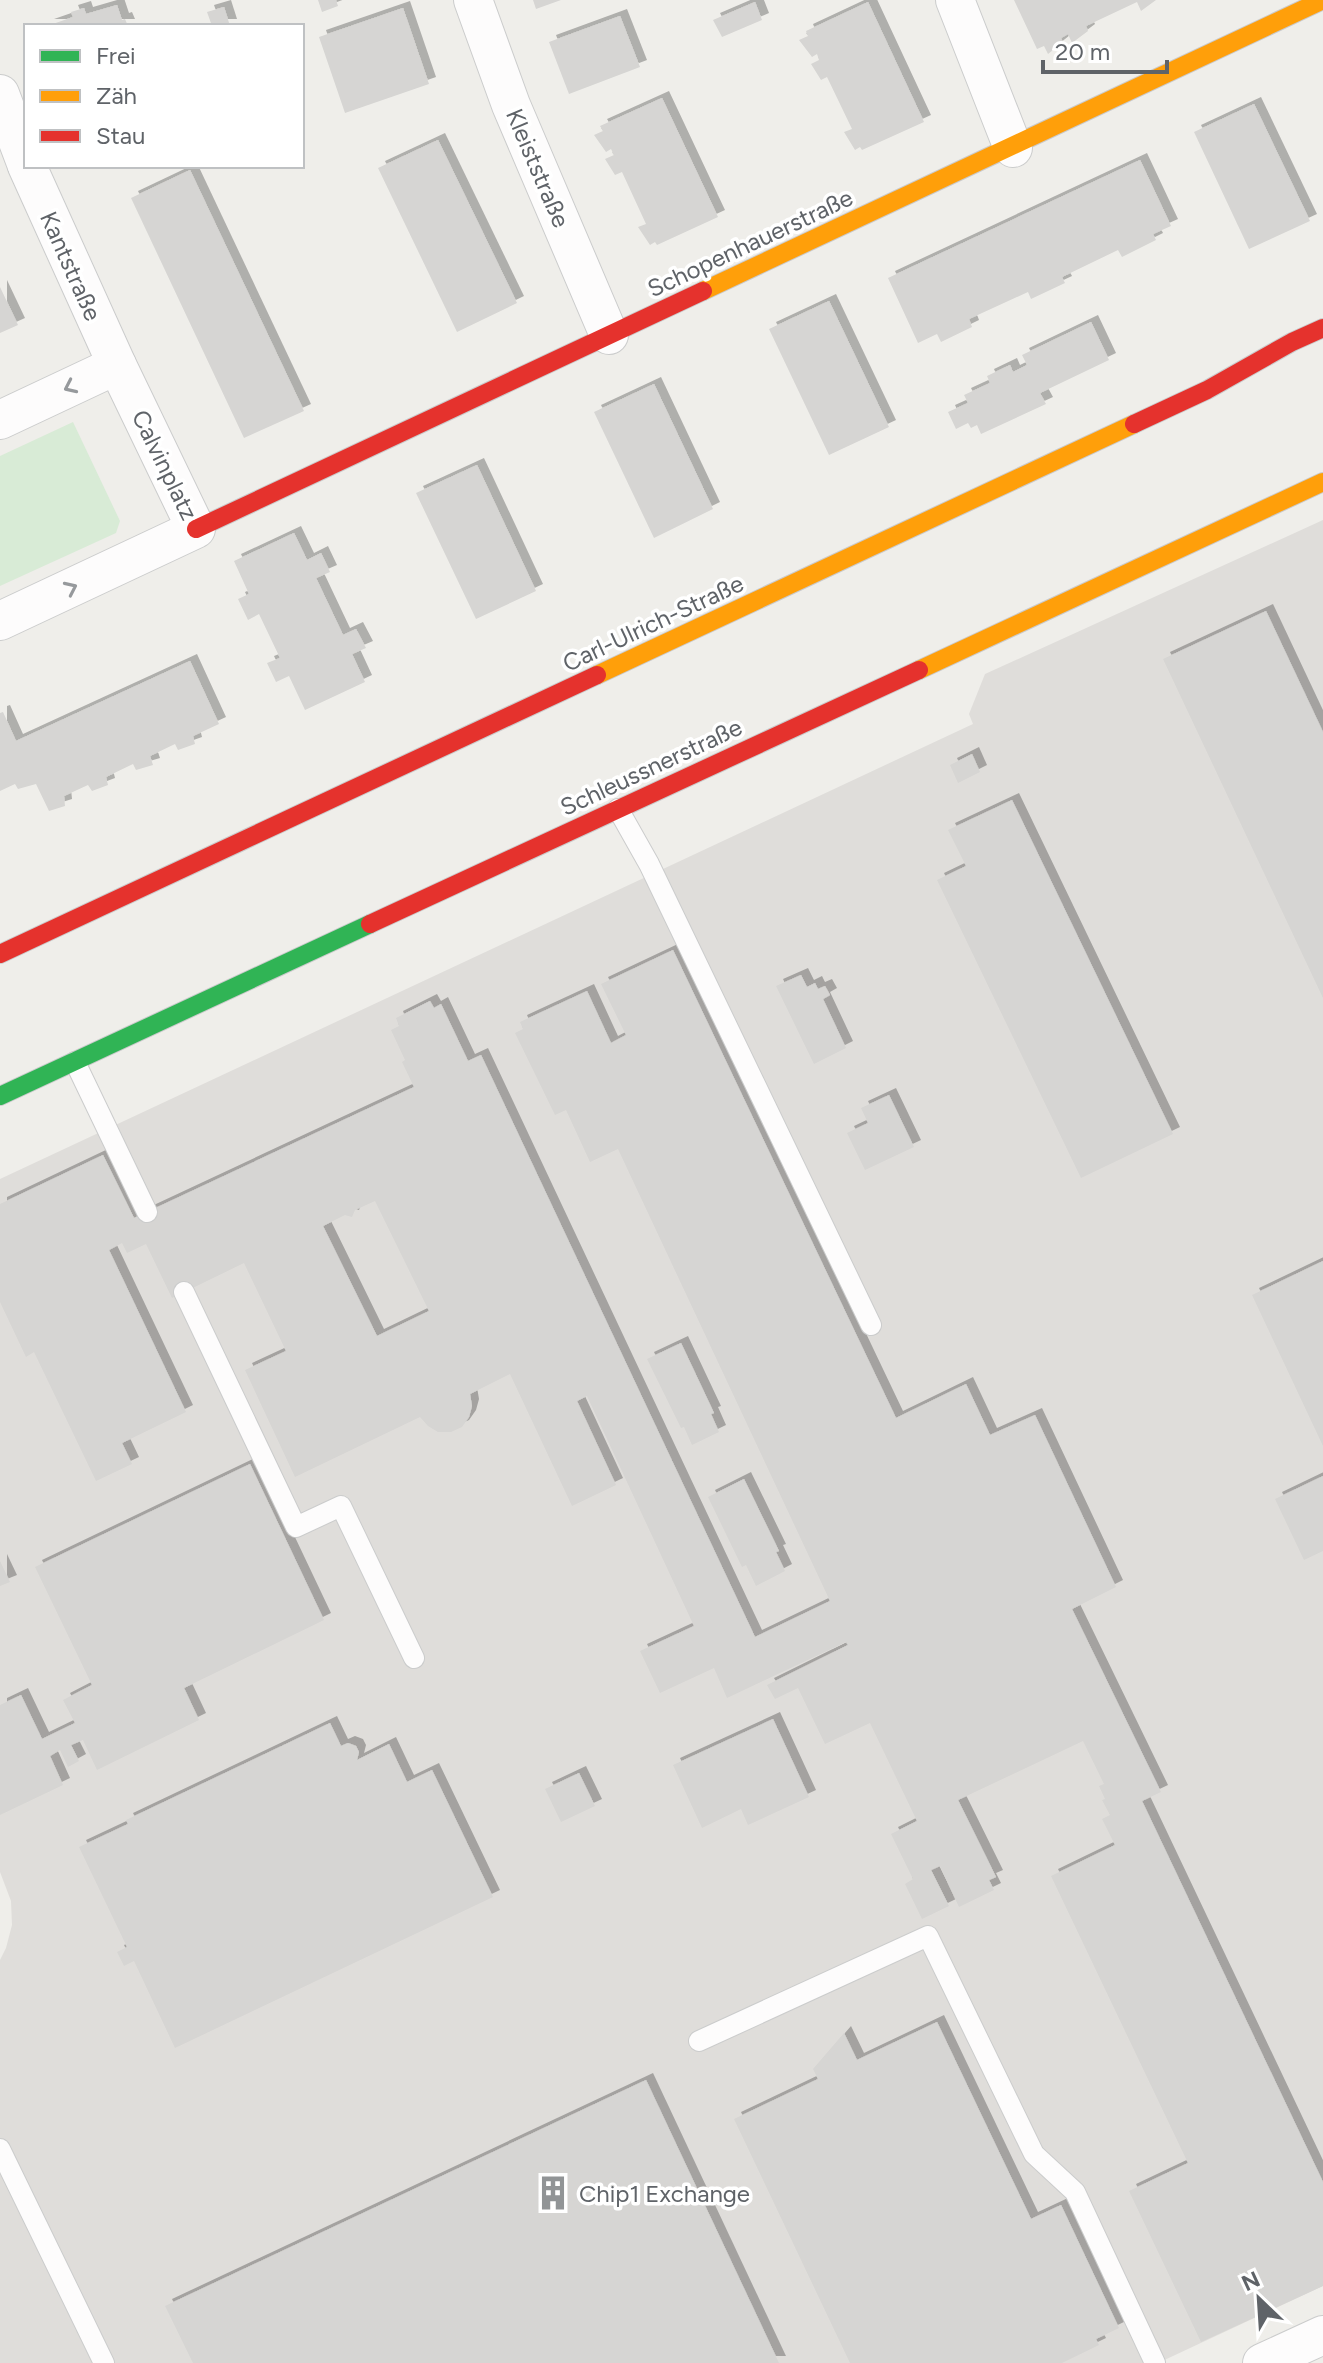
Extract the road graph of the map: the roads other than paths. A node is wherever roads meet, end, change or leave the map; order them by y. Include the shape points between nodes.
1 (473, 0) edge
2 (955, 0) edge
3 (1323, 0) edge
4 (0, 94) edge
5 (1013, 148) junction
6 (24, 156) edge
7 (29, 168) edge
8 (1323, 328) edge
9 (609, 335) junction
10 (1294, 361) dead end
11 (117, 365) junction
12 (1207, 390) junction
13 (0, 420) edge
14 (1323, 482) edge
15 (196, 529) junction
16 (0, 621) edge
17 (618, 809) junction
18 (0, 954) edge
19 (75, 1062) junction
20 (0, 1096) edge
21 (147, 1212) dead end
22 (184, 1292) dead end
23 (871, 1325) dead end
24 (414, 1658) dead end
25 (699, 2041) dead end
26 (0, 2149) edge
27 (1323, 2335) edge
28 (104, 2363) edge
29 (1155, 2363) edge
30 (1262, 2363) edge

1 - 9 street, Kleiststraße via 511,105
2 - 5 street
3 - 5 street, Schopenhauerstraße
4 - 6 street, Kantstraße
5 - 9 street, Schopenhauerstraße
7 - 11 street, Kantstraße
8 - 12 street, Carl-Ulrich-Straße
9 - 15 street, Schopenhauerstraße
10 - 12 street
11 -> 13 street
11 - 15 street, Calvinplatz
12 - 18 street, Carl-Ulrich-Straße
14 - 17 street, Schleussnerstraße
16 -> 15 street, Calvinplatz
17 - 19 street, Schleussnerstraße
17 - 23 lane
19 - 20 street, Schleussnerstraße
19 - 21 lane
22 - 24 lane via 296,1527 341,1506
25 - 29 lane via 928,1936 1034,2154 1075,2192
26 - 28 lane
27 - 30 street

